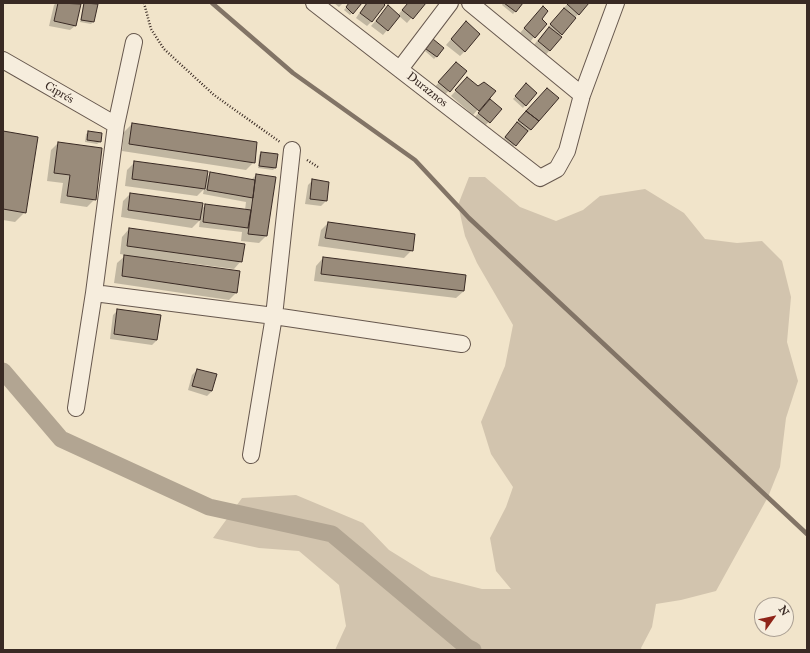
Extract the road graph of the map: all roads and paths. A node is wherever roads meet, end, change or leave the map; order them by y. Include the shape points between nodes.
1 (144, 3) edge
2 (314, 3) edge
3 (450, 3) edge
4 (470, 3) edge
5 (616, 3) edge
6 (134, 42) dead end
7 (3, 60) edge
8 (400, 69) junction
9 (582, 95) junction
10 (116, 125) junction
11 (292, 150) junction
12 (318, 167) dead end
13 (94, 293) junction
14 (274, 316) junction
15 (462, 344) dead end
16 (76, 408) dead end
17 (251, 455) dead end

1 - 11 path via 151,29 164,49 214,95
2 - 8 street, Duraznos
3 - 8 street
4 - 9 street
5 - 9 street
6 - 10 street
7 - 10 street, Ciprés
8 - 9 street, Duraznos via 540,178 557,169 567,151
10 - 13 street
11 - 12 path
11 - 14 street
13 - 14 street
13 - 16 street
14 - 15 street
14 - 17 street

